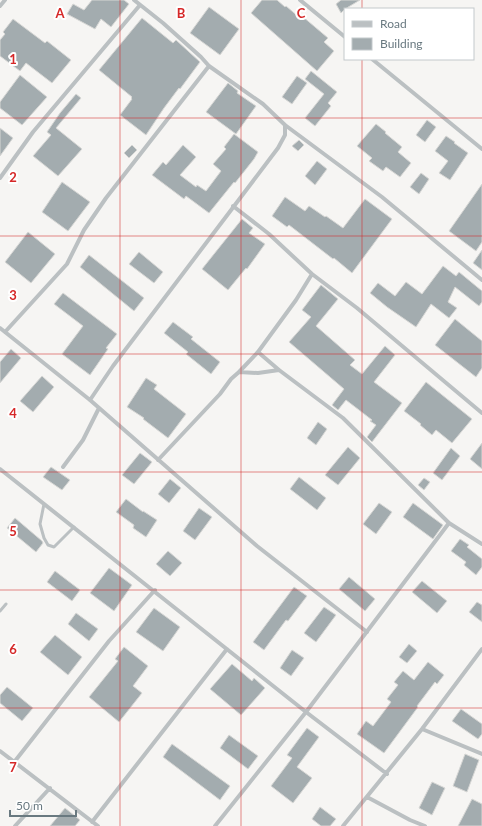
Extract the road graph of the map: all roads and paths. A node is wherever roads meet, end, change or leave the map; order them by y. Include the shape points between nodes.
1 (5, 0) edge
2 (134, 0) edge
3 (300, 0) edge
4 (140, 5) junction
5 (0, 6) edge
6 (344, 36) edge
7 (373, 60) edge
8 (208, 66) junction
9 (285, 125) junction
10 (482, 149) edge
11 (0, 178) edge
12 (233, 206) junction
13 (312, 274) junction
14 (482, 280) edge
15 (0, 328) edge
16 (5, 332) junction
17 (258, 352) junction
18 (279, 370) junction
19 (239, 372) junction
20 (90, 400) junction
21 (99, 408) junction
22 (482, 413) edge
23 (158, 460) junction
24 (63, 467) dead end
25 (0, 469) edge
26 (44, 504) junction
27 (449, 523) junction
28 (74, 527) junction
29 (482, 544) edge
30 (154, 590) junction
31 (6, 604) dead end
32 (0, 611) edge
33 (366, 632) junction
34 (228, 649) junction
35 (482, 649) edge
36 (306, 712) junction
37 (422, 730) junction
38 (0, 751) edge
39 (482, 754) edge
40 (14, 761) junction
41 (387, 774) junction
42 (50, 788) junction
43 (367, 797) junction
44 (92, 822) junction
45 (15, 826) edge
46 (98, 826) edge
47 (215, 826) edge
48 (343, 826) edge
49 (425, 826) edge

1 - 5 street
2 - 4 street
3 - 6 street
4 - 8 street via 201,57
4 - 11 street via 33,132
7 - 10 street
8 - 9 street via 262,104
8 - 16 street via 106,198 84,230 67,264
9 - 12 street via 285,135 278,148
9 - 14 street via 382,197
12 - 13 street via 269,234
12 - 20 street
13 - 17 street
13 - 22 street via 357,308
15 - 16 street
16 - 20 street
17 - 18 street
17 - 19 street
18 - 19 street
18 - 27 street via 343,418
19 - 23 street
20 - 21 street
21 - 23 street
21 - 24 street via 83,440
23 - 33 street via 257,546
25 - 26 street
26 - 28 street
26 - 28 lane via 40,524 48,545 54,547
27 - 29 street
27 - 33 street
28 - 30 street
30 - 34 street
30 - 40 street via 109,641
31 - 32 lane
33 - 36 street
34 - 36 street
34 - 44 street
35 - 37 street
36 - 41 street
36 - 47 street
37 - 39 street
37 - 41 street
38 - 40 street
40 - 42 street
41 - 43 street
42 - 44 street
42 - 45 street
43 - 48 street
43 - 49 street
44 - 46 street

